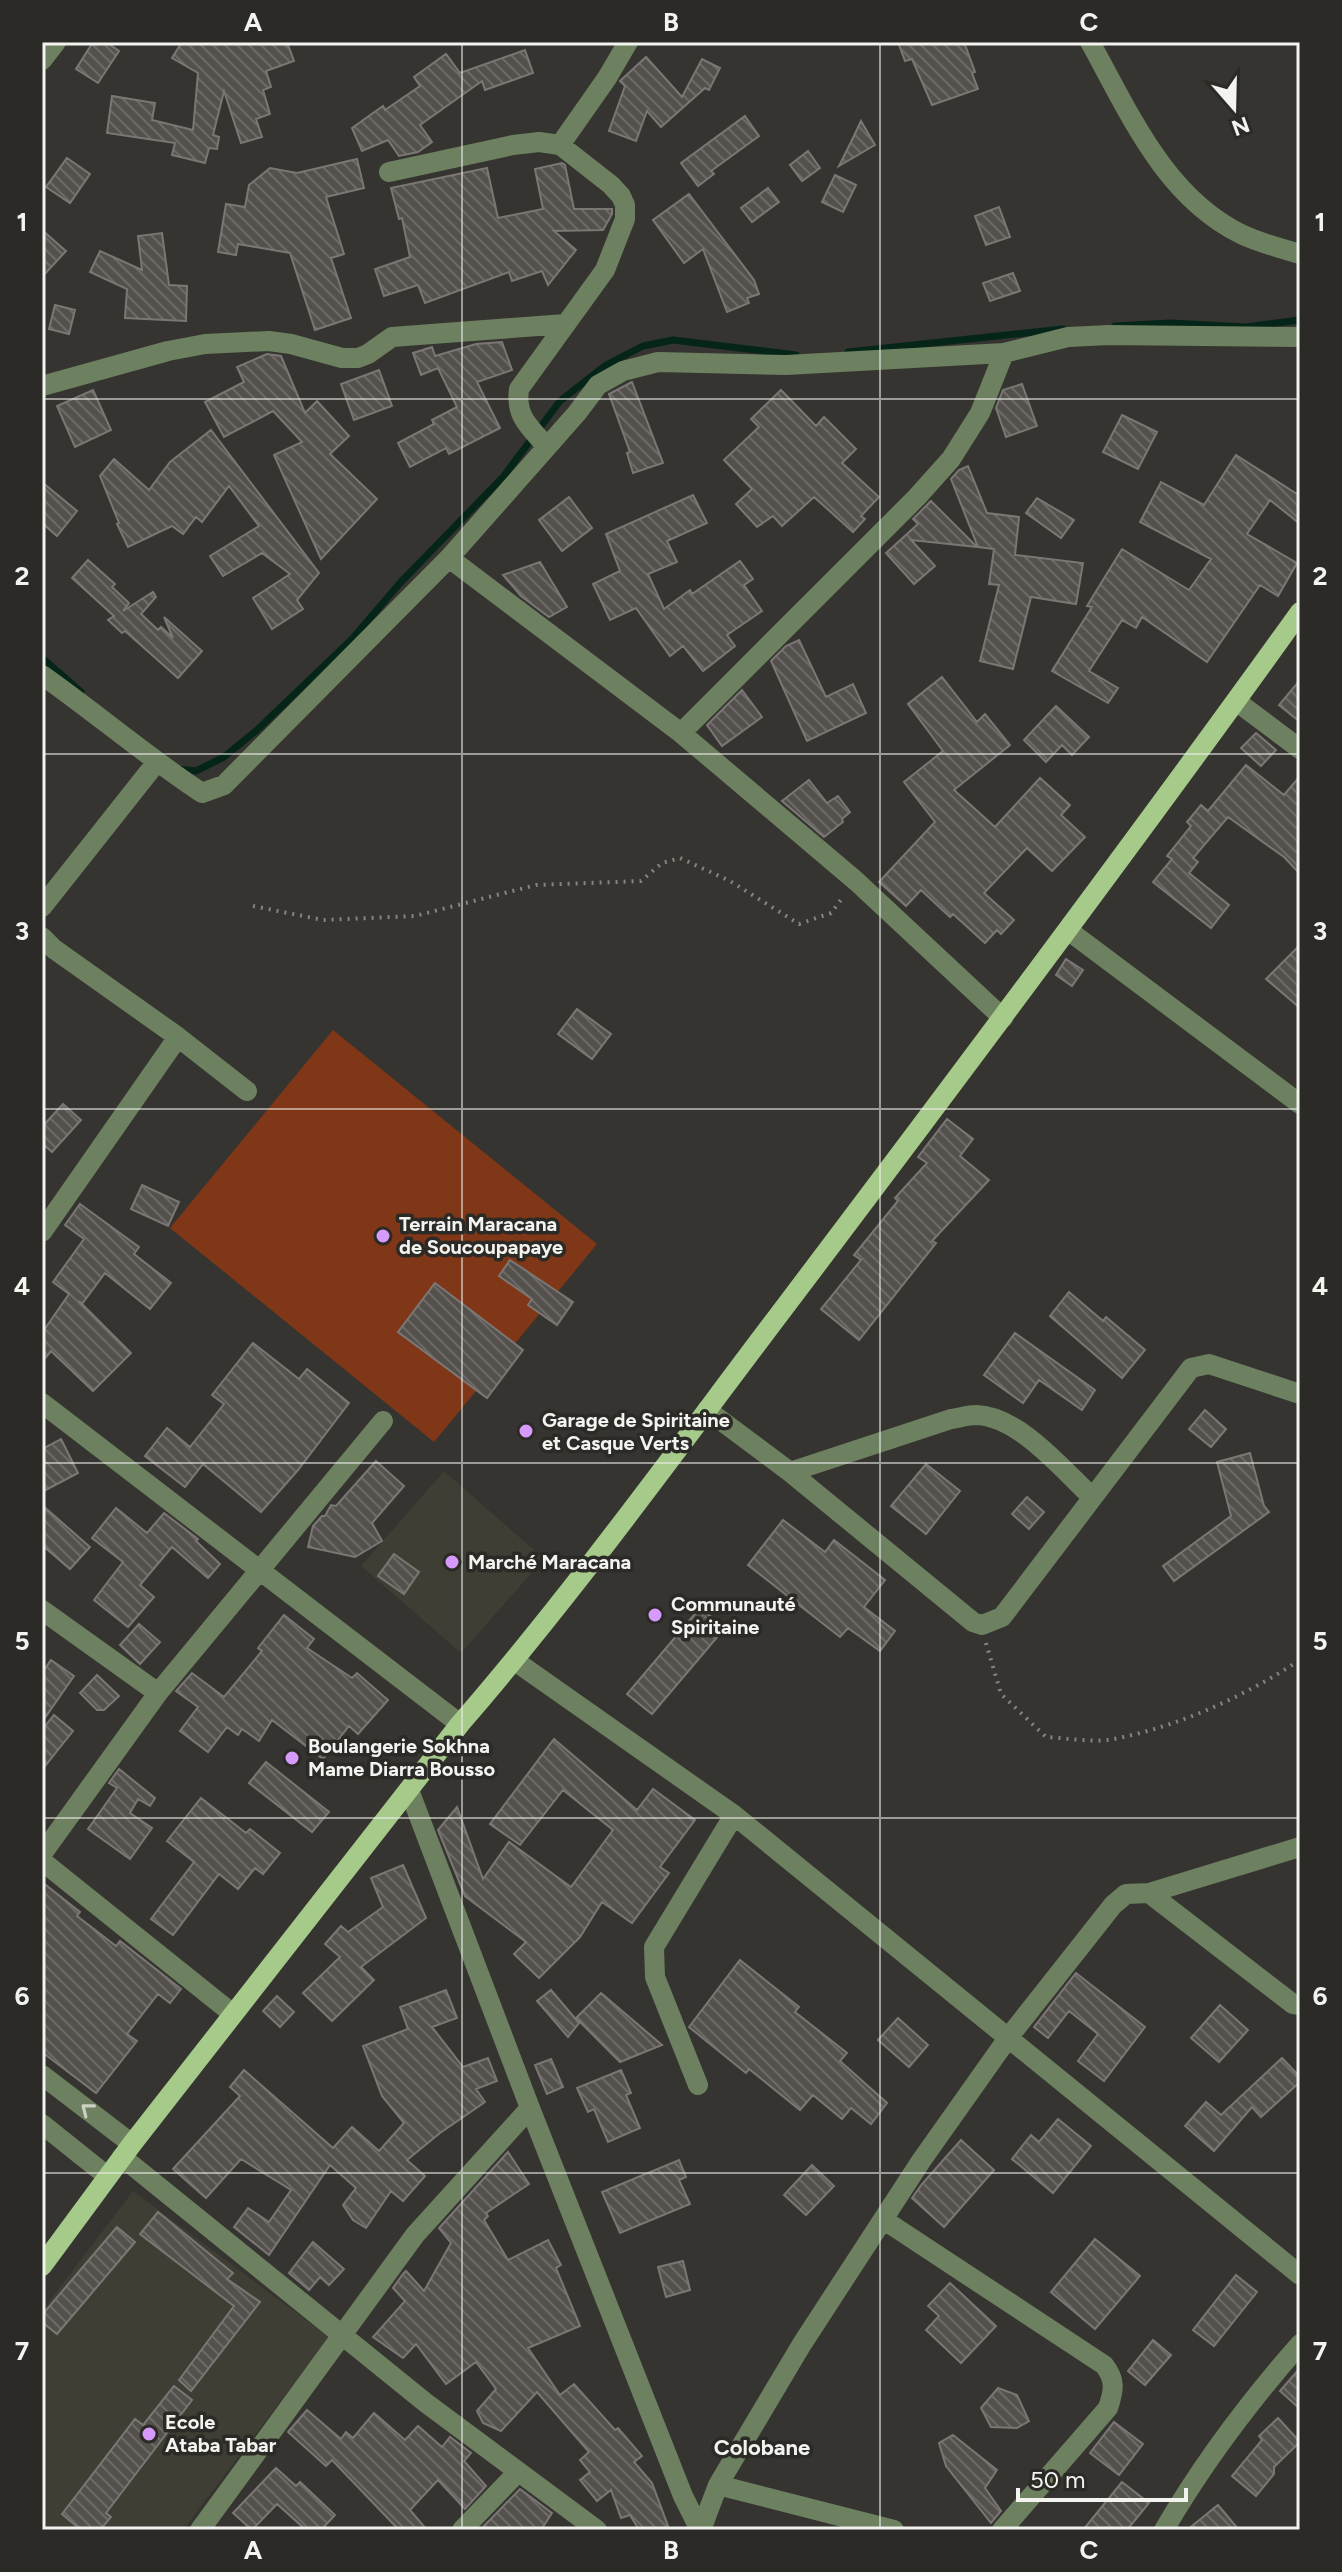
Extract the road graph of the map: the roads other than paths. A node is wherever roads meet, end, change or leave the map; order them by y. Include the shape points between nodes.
1 (56, 42) edge
2 (628, 42) edge
3 (1090, 42) edge
4 (42, 60) edge
5 (560, 145) junction
6 (389, 172) dead end
7 (1300, 254) edge
8 (565, 324) junction
9 (1300, 337) edge
10 (1004, 353) junction
11 (42, 386) edge
12 (547, 447) junction
13 (449, 558) junction
14 (1300, 612) edge
15 (42, 675) edge
16 (1236, 701) junction
17 (681, 733) junction
18 (1300, 749) edge
19 (156, 763) junction
20 (42, 907) edge
21 (1069, 931) junction
22 (42, 937) edge
23 (1003, 1018) junction
24 (178, 1037) junction
25 (247, 1091) dead end
26 (1300, 1104) edge
27 (42, 1232) edge
28 (1300, 1394) edge
29 (42, 1403) edge
30 (707, 1410) junction
31 (383, 1421) dead end
32 (790, 1472) junction
33 (1092, 1497) junction
34 (260, 1570) junction
35 (42, 1610) edge
36 (515, 1661) junction
37 (158, 1693) junction
38 (460, 1724) junction
39 (409, 1790) junction
40 (734, 1815) junction
41 (1300, 1847) edge
42 (42, 1854) edge
43 (42, 1861) edge
44 (1149, 1893) junction
45 (1300, 2005) edge
46 (233, 2014) junction
47 (1008, 2038) junction
48 (42, 2075) edge
49 (698, 2085) dead end
50 (530, 2108) junction
51 (42, 2124) edge
52 (127, 2150) junction
53 (107, 2176) junction
54 (884, 2220) junction
55 (42, 2266) edge
56 (1300, 2275) edge
57 (342, 2334) junction
58 (1300, 2344) edge
59 (517, 2473) junction
60 (718, 2485) junction
61 (200, 2530) edge
62 (462, 2530) edge
63 (597, 2530) edge
64 (700, 2530) edge
65 (894, 2530) edge
66 (1002, 2530) edge
67 (1164, 2530) edge

1 - 4 street
2 - 5 street
3 - 7 street via 1166,172 1203,210 1241,234
5 - 6 street via 513,145
5 - 8 street via 611,185 625,205 625,219 605,270
8 - 11 street via 392,337 358,358 269,341 205,344
8 - 12 street via 519,389 517,402
9 - 10 street via 1068,337
10 - 12 street via 786,365 658,362 623,371 598,385
10 - 17 street via 980,413 951,459
12 - 13 street
13 - 17 street
13 - 19 street via 224,785 202,793
14 - 16 main road
15 - 19 street
16 - 18 street
16 - 21 main road
17 - 23 street via 856,881
19 - 20 street
21 - 23 main road
21 - 26 street
22 - 24 street
23 - 30 main road
24 - 25 street
24 - 27 street
28 - 33 street via 1209,1364 1191,1368
29 - 34 street
30 - 32 street
30 - 36 main road
31 - 34 street
32 - 33 street via 977,1415 1019,1430
32 - 33 street via 982,1625 1002,1617
34 - 37 street
34 - 38 street
35 - 37 street
36 - 38 main road
36 - 40 street
37 - 42 street
38 - 39 main road
39 - 46 main road
39 - 50 street
40 - 47 street
40 - 49 street via 654,1947 655,1977
41 - 44 street
43 - 46 street
44 - 45 street
44 - 47 street via 1126,1894 1113,1905
46 - 52 main road
47 - 54 street
47 - 56 street
52 -> 48 street
50 - 57 street via 415,2235
50 - 64 street
51 - 53 street
52 - 53 main road
52 - 57 street
53 - 55 main road
54 - 60 street
54 - 66 street via 1104,2365 1113,2376 1108,2408
57 - 59 street
57 - 61 street
58 - 67 street via 1194,2479
59 - 62 street
59 - 63 street
60 - 64 street
60 - 65 street

